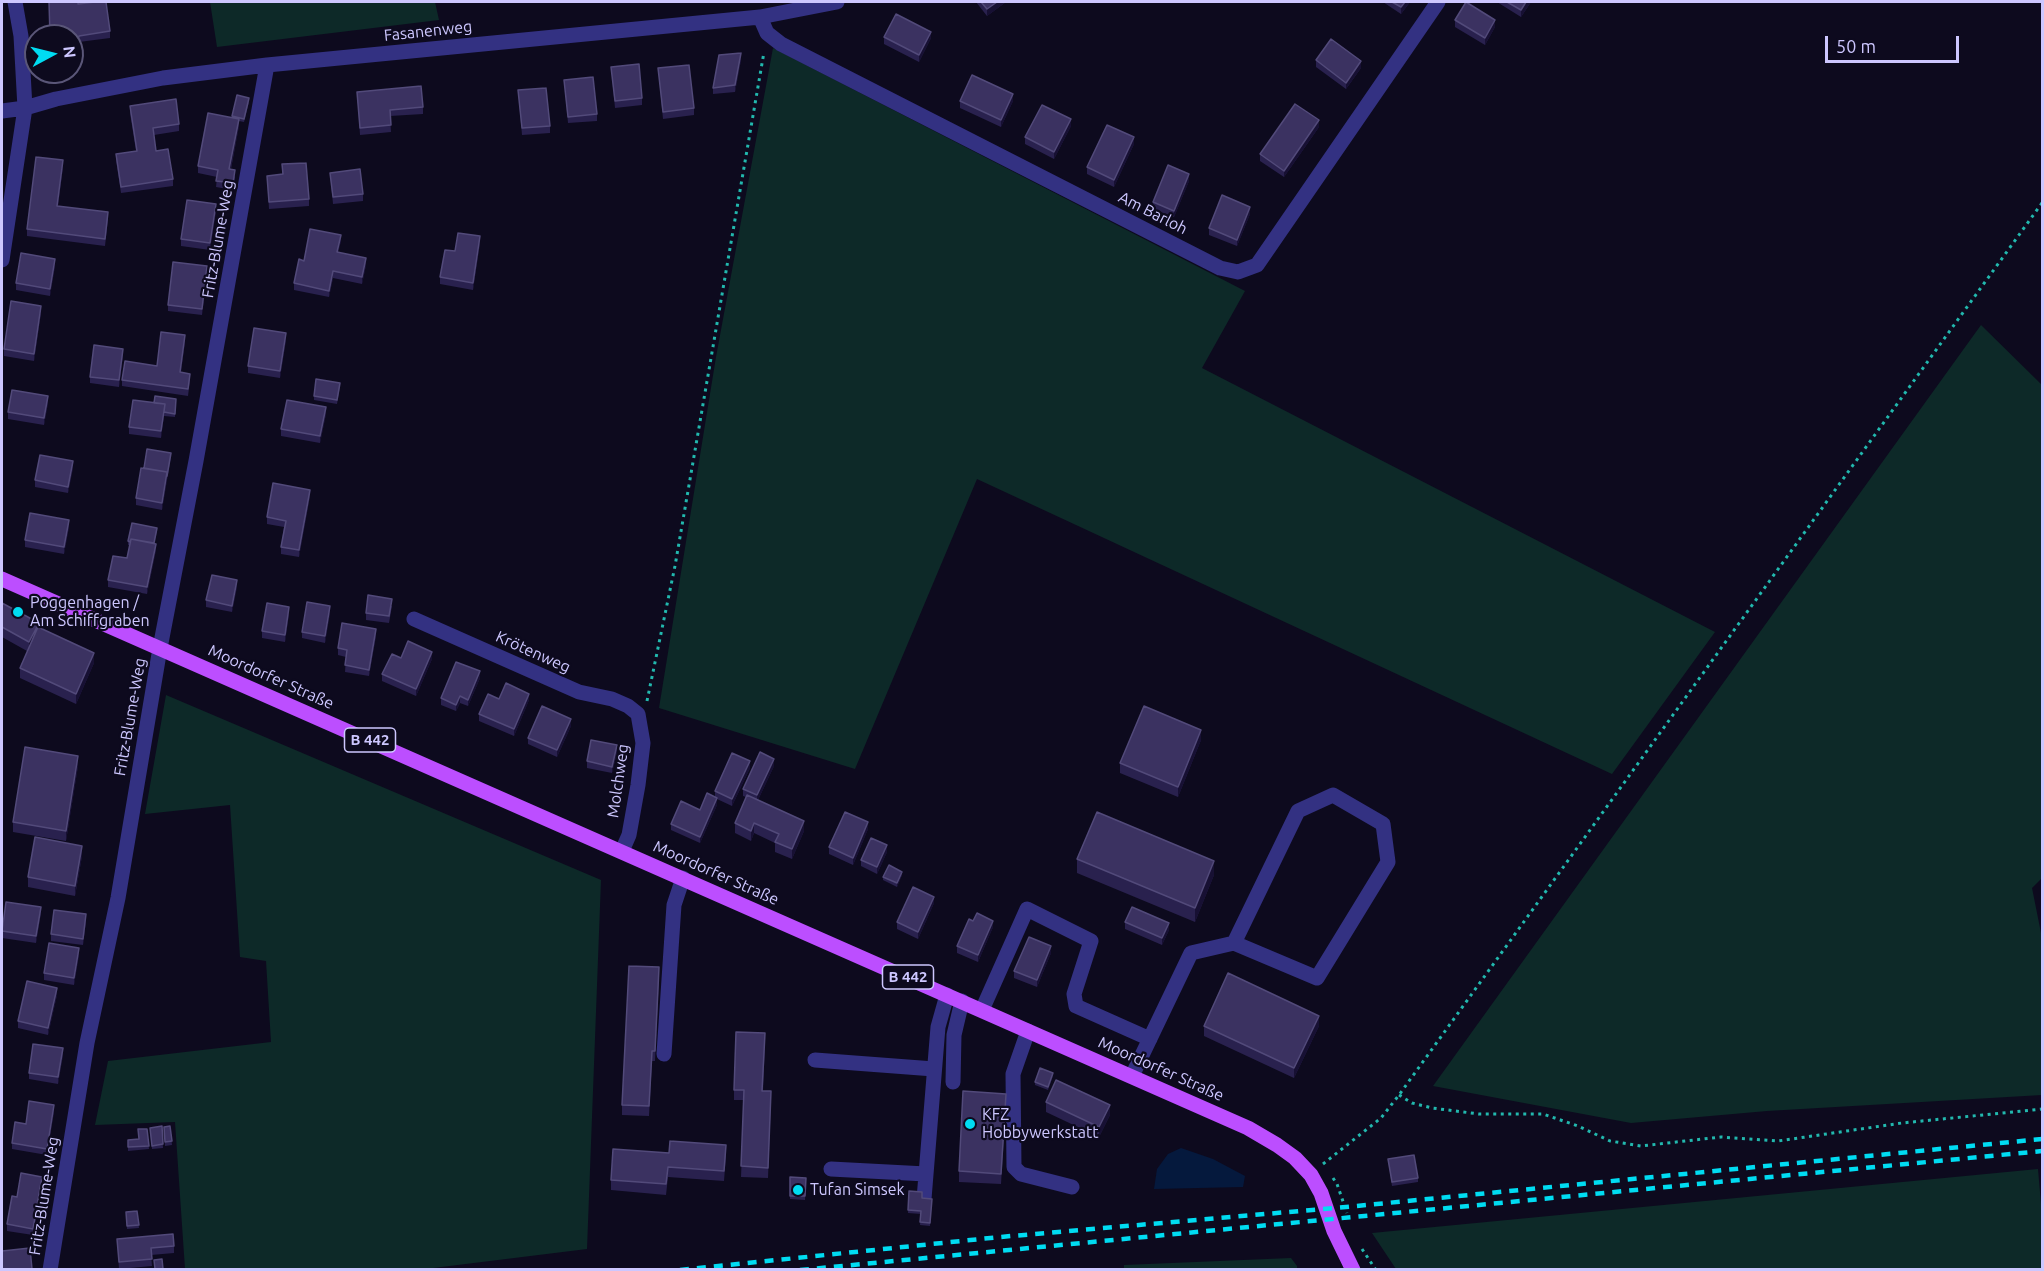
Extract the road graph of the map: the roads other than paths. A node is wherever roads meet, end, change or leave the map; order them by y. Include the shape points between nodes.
1 (15, 2) edge
2 (837, 2) edge
3 (1438, 2) edge
4 (760, 17) junction
5 (267, 65) junction
6 (25, 108) junction
7 (2, 111) edge
8 (2, 260) edge
9 (2, 579) edge
10 (414, 619) dead end
11 (160, 648) junction
12 (638, 714) joint
13 (622, 851) junction
14 (683, 878) junction
15 (1234, 944) junction
16 (948, 994) junction
17 (962, 1001) junction
18 (982, 1010) junction
19 (1028, 1031) junction
20 (1150, 1039) junction
21 (664, 1054) dead end
22 (815, 1060) dead end
23 (934, 1069) junction
24 (1132, 1076) junction
25 (953, 1082) dead end
26 (831, 1169) dead end
27 (926, 1174) junction
28 (1072, 1187) dead end
29 (924, 1199) edge
30 (50, 1269) edge
31 (1353, 1269) edge

1 - 6 street
2 - 4 street, Fasanenweg
3 - 4 street, Am Barloh via 1257,265 1238,272 1220,268 781,44 767,33
4 - 5 street, Fasanenweg
5 - 6 street, Fasanenweg via 163,78
5 - 11 street, Fritz-Blume-Weg
6 - 7 street, Fasanenweg
6 - 8 street
9 - 11 main road, Moordorfer Straße / B 442
10 - 12 street, Krötenweg via 579,692 612,699
11 - 13 main road, Moordorfer Straße / B 442
11 - 30 street, Fritz-Blume-Weg
12 - 13 street, Molchweg via 643,743 640,774 629,835
13 - 14 main road, Moordorfer Straße / B 442
14 - 16 main road, Moordorfer Straße / B 442
14 - 21 street via 674,905
15 - 15 street via 1317,978 1388,862 1383,824 1333,795 1298,811
15 - 20 street via 1191,953
16 - 17 main road, Moordorfer Straße / B 442
16 - 23 street via 938,1027
17 - 18 main road, Moordorfer Straße / B 442
17 - 25 street via 954,1035
18 - 19 main road, Moordorfer Straße / B 442
18 - 20 street via 1027,909 1091,941 1074,994 1076,1006
19 - 24 main road, Moordorfer Straße / B 442
19 - 28 street via 1013,1074 1014,1167 1021,1174
20 - 24 street
22 - 23 street
23 - 27 street
24 - 31 main road, Moordorfer Straße / B 442 via 1248,1128 1295,1158 1321,1193
26 - 27 street
27 - 29 street

